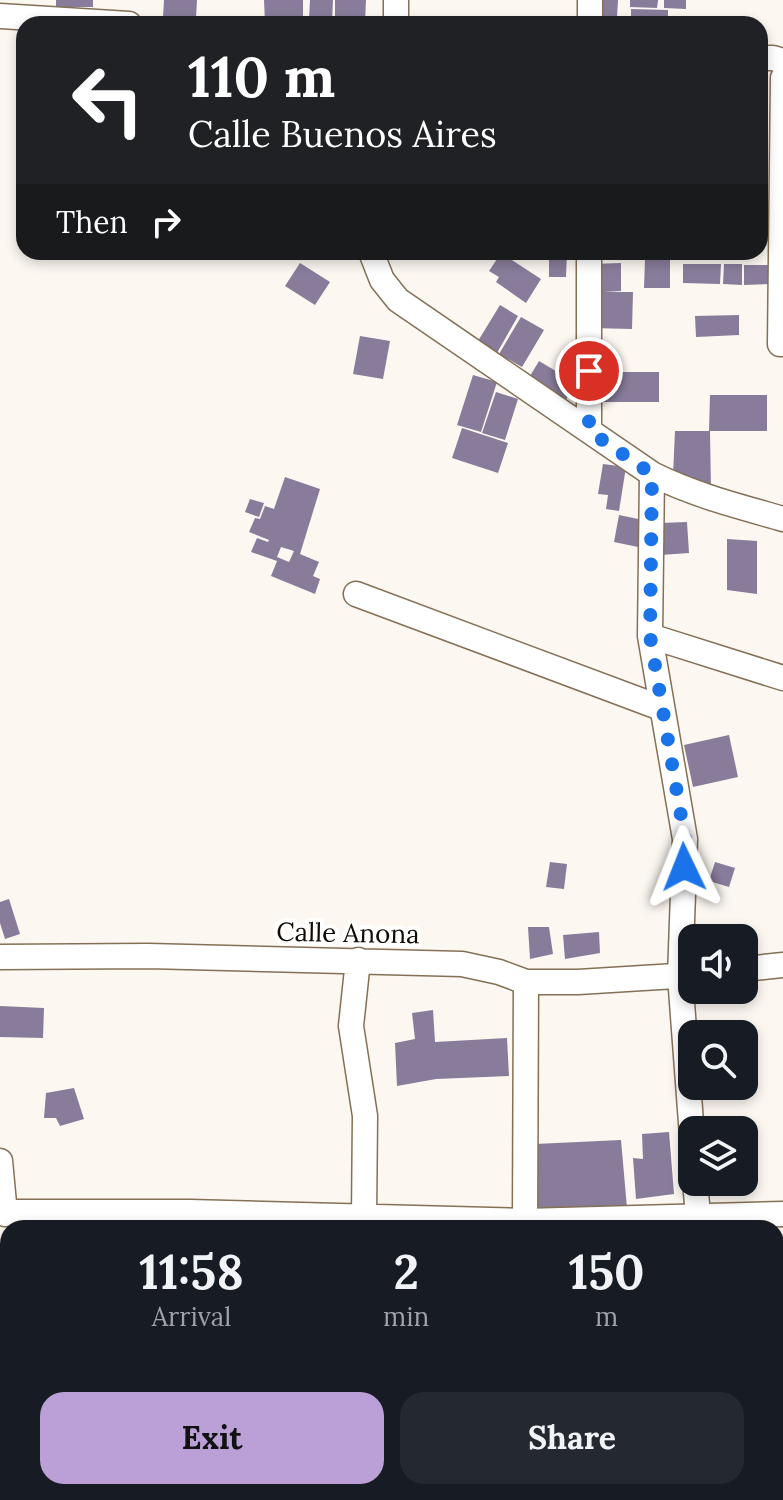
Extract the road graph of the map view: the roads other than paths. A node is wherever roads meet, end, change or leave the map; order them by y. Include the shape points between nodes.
1 (783, 78) edge
2 (374, 260) edge
3 (589, 260) edge
4 (780, 344) dead end
5 (589, 431) junction
6 (652, 474) junction
7 (783, 519) edge
8 (356, 594) dead end
9 (650, 636) junction
10 (783, 678) edge
11 (661, 708) junction
12 (686, 924) edge
13 (0, 957) edge
14 (358, 960) junction
15 (783, 965) edge
16 (758, 968) edge
17 (678, 975) edge
18 (526, 982) junction
19 (687, 1004) edge
20 (691, 1116) edge
21 (0, 1161) edge
22 (696, 1196) edge
23 (3, 1213) edge
24 (783, 1214) edge
25 (698, 1215) junction
26 (364, 1217) junction
27 (485, 1220) edge
28 (525, 1220) edge
29 (575, 1220) edge

1 - 4 street
2 - 5 street via 398,300
3 - 5 street
5 - 6 street
6 - 7 street via 682,489
6 - 9 street
8 - 11 street
9 - 10 street
9 - 11 street
11 - 12 street via 685,839
13 - 14 street, Calle Anona
14 - 18 street, Calle Anona via 462,964
14 - 26 street via 351,1026 365,1116
15 - 16 street
17 - 18 street, Calle Anona
18 - 28 street
19 - 20 street
21 - 23 street
22 - 25 street
23 - 26 street
24 - 25 street
25 - 29 street
26 - 27 street

